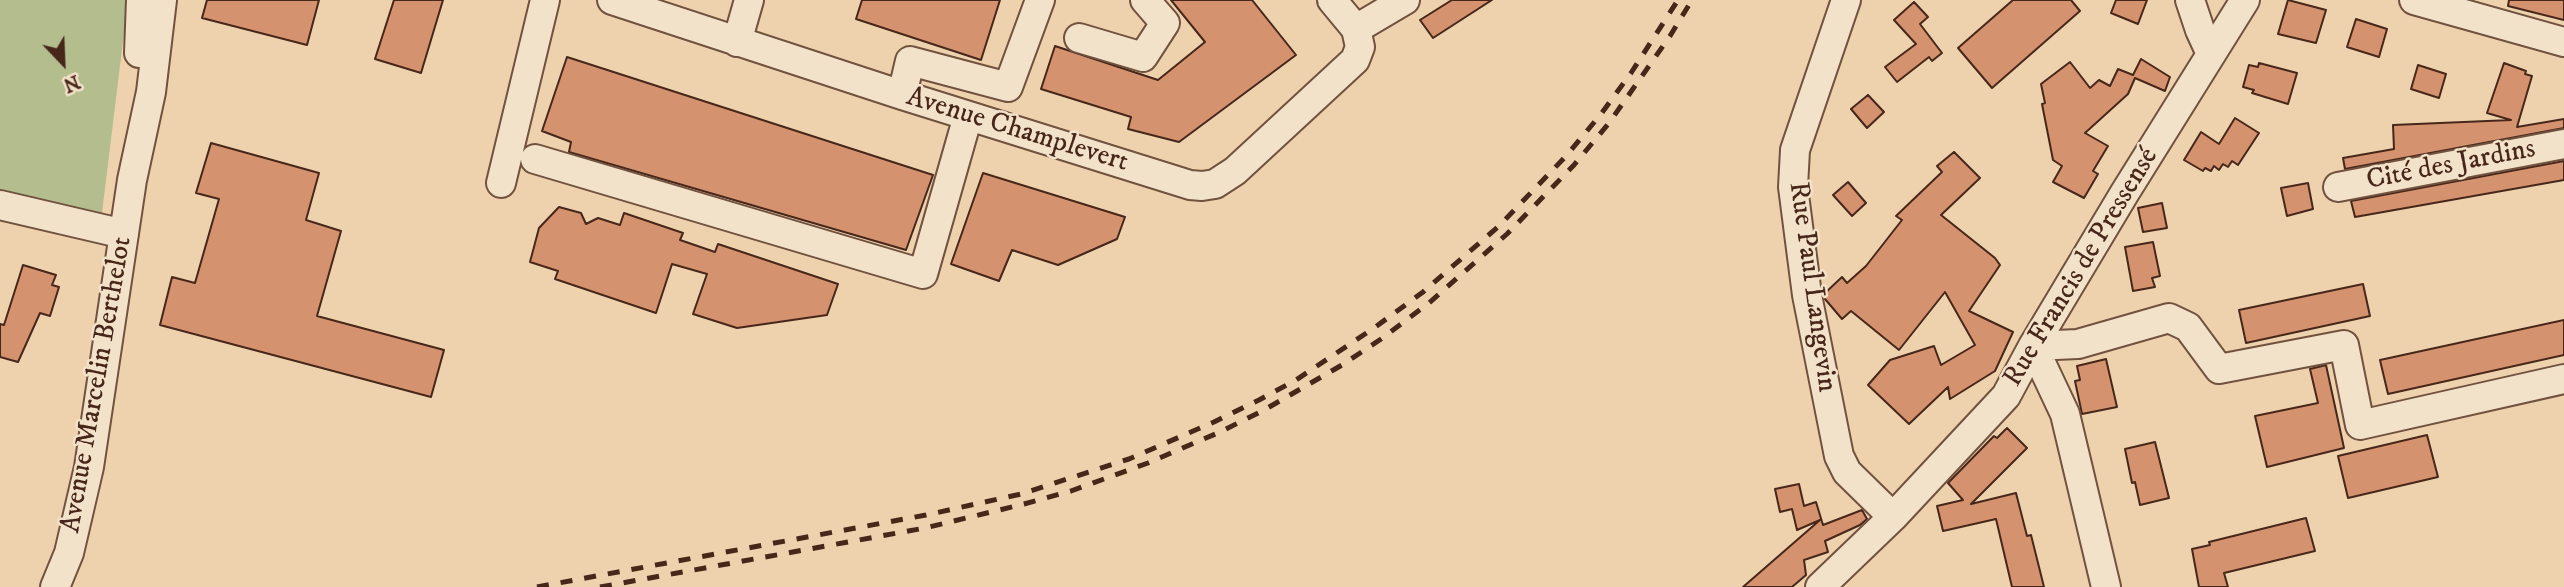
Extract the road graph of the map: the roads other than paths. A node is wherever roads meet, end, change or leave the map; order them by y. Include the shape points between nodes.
1 (141, 0) edge
2 (162, 0) edge
3 (545, 0) edge
4 (612, 0) edge
5 (749, 0) edge
6 (1040, 0) edge
7 (1145, 0) edge
8 (1332, 0) edge
9 (1405, 0) edge
10 (1846, 0) edge
11 (2190, 0) edge
12 (2245, 0) edge
13 (2414, 0) edge
14 (1356, 29) junction
15 (1079, 38) dead end
16 (737, 42) junction
17 (2564, 43) edge
18 (2211, 54) junction
19 (902, 95) junction
20 (968, 116) junction
21 (2564, 144) edge
22 (536, 159) dead end
23 (132, 180) junction
24 (501, 183) dead end
25 (2338, 187) dead end
26 (0, 205) edge
27 (124, 234) junction
28 (2033, 346) junction
29 (2564, 379) edge
30 (1893, 517) junction
31 (55, 587) edge
32 (1820, 587) edge
33 (2106, 587) edge

1 - 23 street, Avenue Marcelin Berthelot
2 - 23 street, Avenue Marcelin Berthelot via 151,92
3 - 24 street
4 - 16 street, Avenue Champlevert
5 - 16 street
6 - 19 street via 1008,87 910,61
7 - 15 street via 1165,23 1143,57
8 - 14 street
9 - 14 street
10 - 30 street, Rue Paul Langevin via 1795,150 1793,187 1807,295 1839,456 1847,472
11 - 18 street
12 - 18 street, Rue Francis de Pressensé
13 - 17 street
14 - 20 street, Avenue Champlevert via 1360,47 1355,60 1235,171 1215,184 1190,185
16 - 19 street, Avenue Champlevert
18 - 28 street, Rue Francis de Pressensé
19 - 20 street, Avenue Champlevert
20 - 22 street via 923,274
21 - 25 street, Cité des Jardins
23 - 27 street, Avenue Marcelin Berthelot
26 - 27 street
27 - 31 street, Avenue Marcelin Berthelot via 89,467 69,553
28 - 29 street via 2078,344 2169,318 2188,327 2219,369 2344,345 2360,425
28 - 30 street, Rue Francis de Pressensé via 2006,396
28 - 33 street via 2065,414
30 - 32 street, Rue Francis de Pressensé

